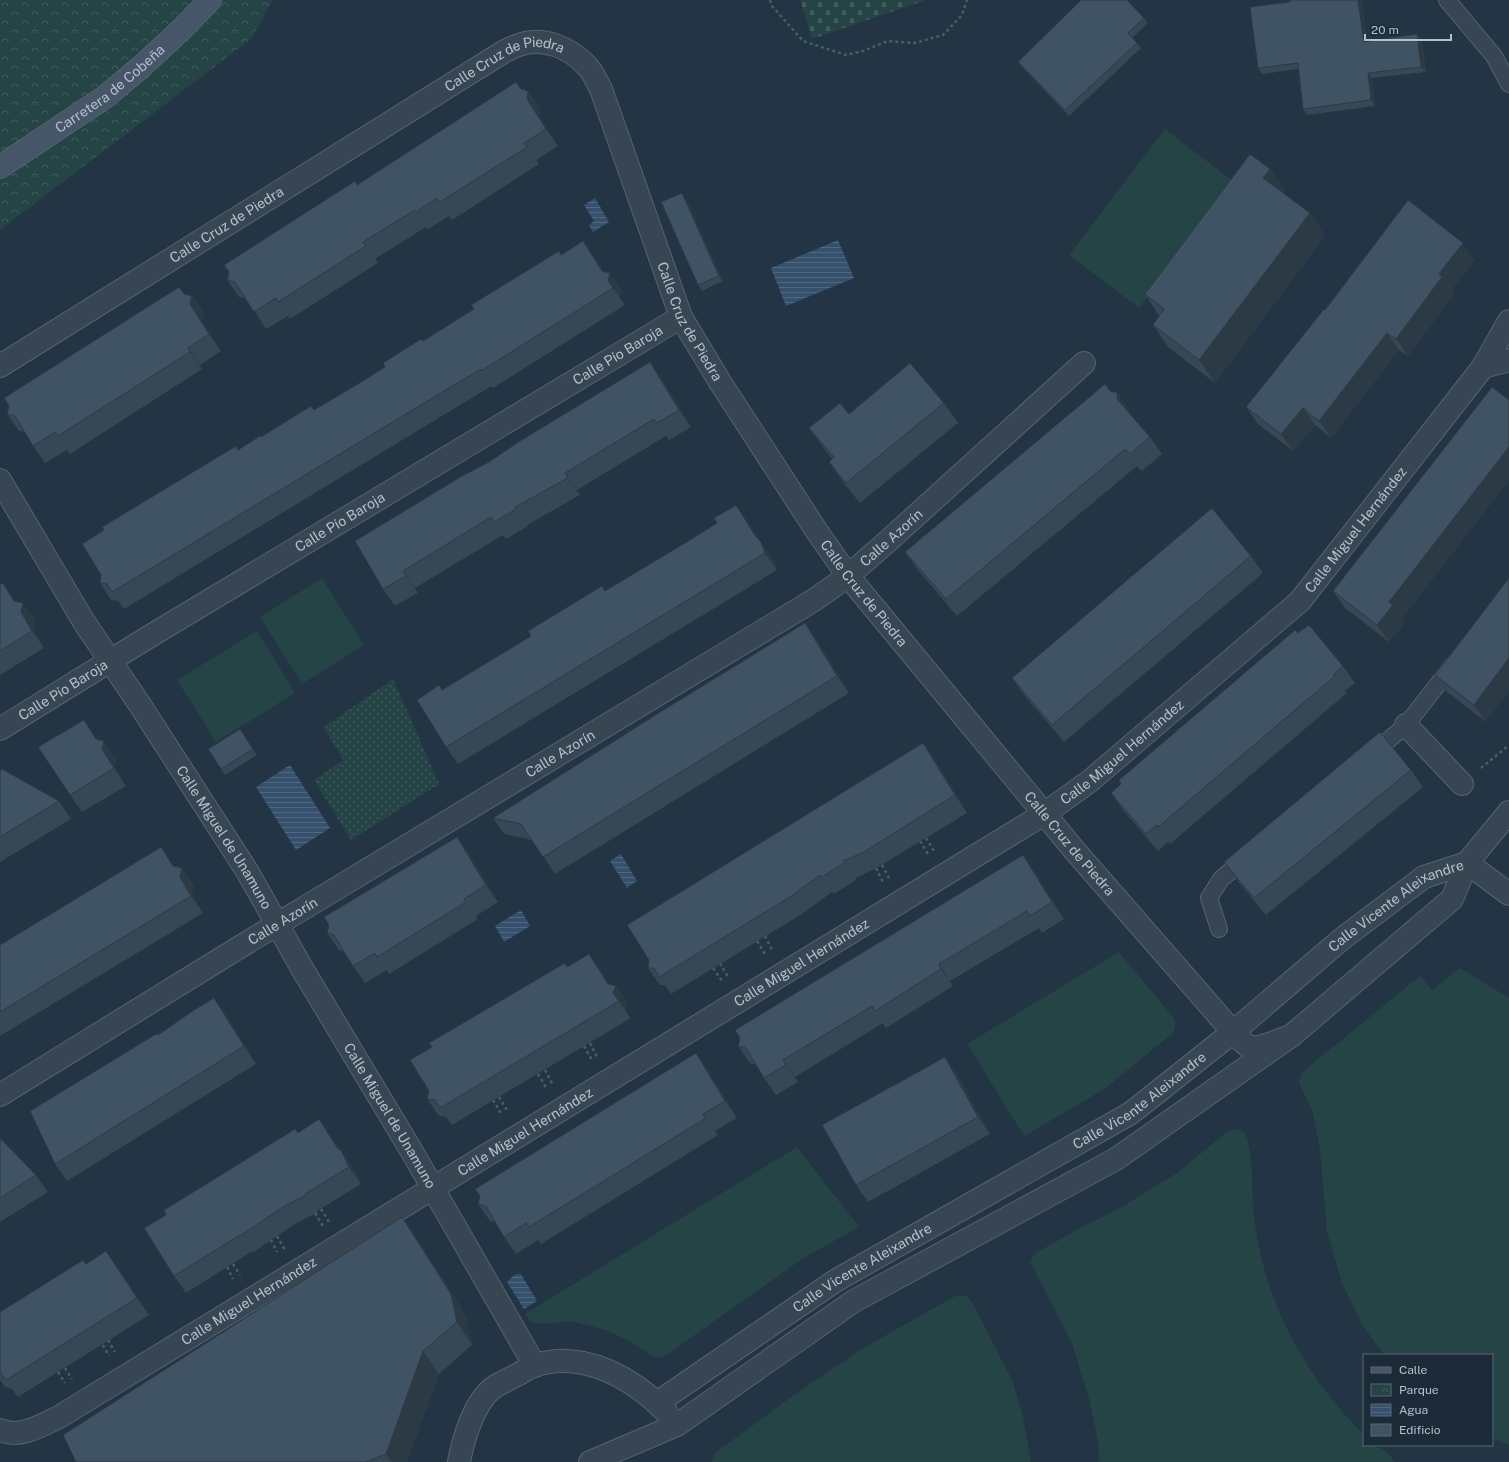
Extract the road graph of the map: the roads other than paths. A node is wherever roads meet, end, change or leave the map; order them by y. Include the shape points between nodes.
1 (210, 0) edge
2 (1447, 0) edge
3 (1509, 84) edge
4 (0, 167) edge
5 (681, 317) junction
6 (1509, 321) edge
7 (1509, 360) edge
8 (1084, 363) dead end
9 (0, 366) edge
10 (1483, 367) junction
11 (0, 480) edge
12 (848, 576) junction
13 (1465, 651) edge
14 (110, 661) junction
15 (1406, 725) junction
16 (0, 730) edge
17 (1359, 765) edge
18 (1462, 784) road end
19 (1509, 812) edge
20 (1044, 814) junction
21 (1257, 849) edge
22 (1467, 863) junction
23 (1509, 894) edge
24 (277, 925) junction
25 (1219, 929) dead end
26 (1233, 1032) junction
27 (1292, 1036) junction
28 (0, 1095) edge
29 (433, 1188) junction
30 (535, 1366) junction
31 (657, 1403) junction
32 (677, 1425) junction
33 (9, 1432) edge
34 (459, 1462) edge
35 (590, 1462) edge

1 - 4 street, Carretera de Cobeña via 142,66 105,97
2 - 3 lane via 1494,56
5 - 9 street, Calle Cruz de Piedra via 601,89 587,66 574,54 559,46 533,42 519,44 505,51
5 - 12 street, Calle Cruz de Piedra via 720,382
5 - 14 street, Calle Pío Baroja
6 - 10 street, Calle Miguel Hernández
7 - 10 street
8 - 12 street, Calle Azorín
10 - 20 street, Calle Miguel Hernández via 1300,601 1090,781
11 - 14 street, Calle Miguel de Unamuno
12 - 20 street, Calle Cruz de Piedra
12 - 24 street, Calle Azorín via 807,604
13 - 15 lane
14 - 16 street, Calle Pío Baroja
14 - 24 street, Calle Miguel de Unamuno via 247,871
15 - 17 lane
15 - 18 street
19 - 22 street
20 - 26 street, Calle Cruz de Piedra
20 - 29 street, Calle Miguel Hernández
21 - 25 lane via 1221,879 1209,898
22 - 23 street
22 - 26 street, Calle Vicente Aleixandre via 1424,877 1343,938
22 - 27 street, Calle Vicente Aleixandre via 1452,898
24 - 28 street, Calle Azorín
24 - 29 street, Calle Miguel de Unamuno
26 - 27 street, Calle Cruz de Piedra via 1251,1047
26 - 31 street, Calle Vicente Aleixandre via 1131,1113 835,1281
27 - 32 street, Calle Vicente Aleixandre via 1116,1159 854,1302
29 - 30 street, Calle Miguel de Unamuno
29 - 33 street, Calle Miguel Hernández via 60,1417 39,1427
30 - 31 street via 553,1361 578,1362 598,1367 619,1375
30 - 34 street via 492,1388 478,1406 470,1423
31 - 32 street
32 - 35 street, Calle Vicente Aleixandre

